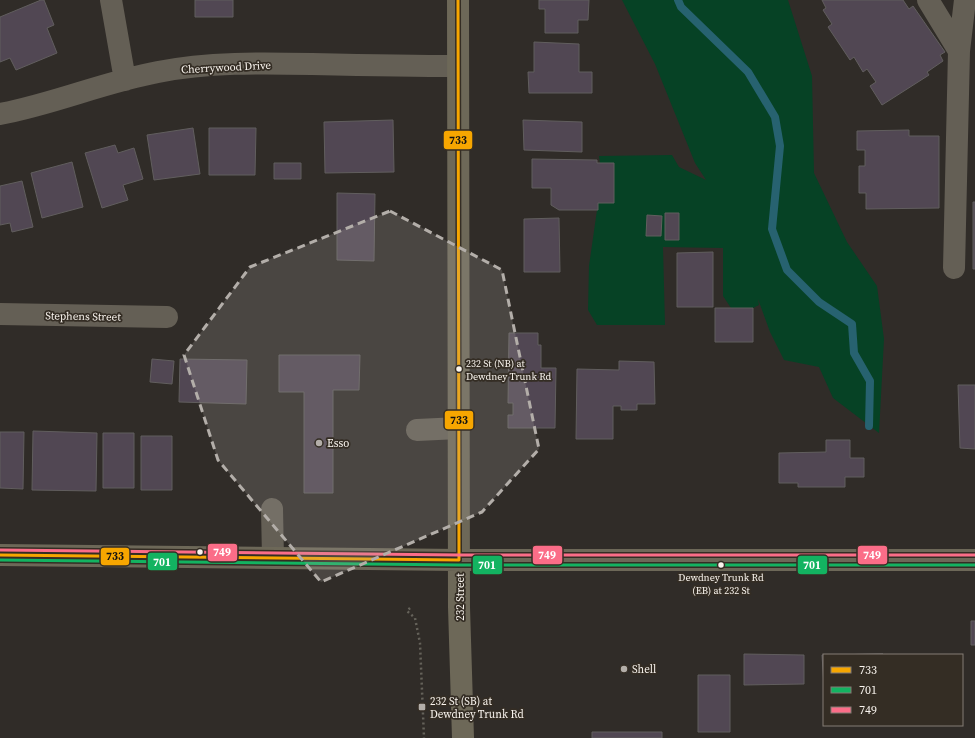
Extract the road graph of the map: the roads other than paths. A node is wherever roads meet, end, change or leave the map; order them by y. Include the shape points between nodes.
1 (111, 0) edge
2 (458, 0) edge
3 (928, 0) edge
4 (965, 0) edge
5 (959, 51) junction
6 (457, 66) junction
7 (125, 80) junction
8 (0, 114) edge
9 (954, 268) dead end
10 (0, 314) edge
11 (167, 317) dead end
12 (459, 428) junction
13 (417, 430) dead end
14 (272, 509) dead end
15 (0, 555) edge
16 (273, 558) junction
17 (459, 560) junction
18 (975, 560) edge
19 (463, 738) edge

1 - 7 street
2 - 6 main road, 232 Street
3 - 5 street
4 - 5 street
5 - 9 street
6 - 7 street, Cherrywood Drive via 264,63 193,67
6 - 12 main road, 232 Street
7 - 8 street, Cherrywood Drive via 71,97
10 - 11 street, Stephens Street
12 - 13 street
12 - 17 main road, 232 Street
14 - 16 street
15 - 16 main road
16 - 17 main road
17 - 18 main road
17 - 19 main road, 232 Street

